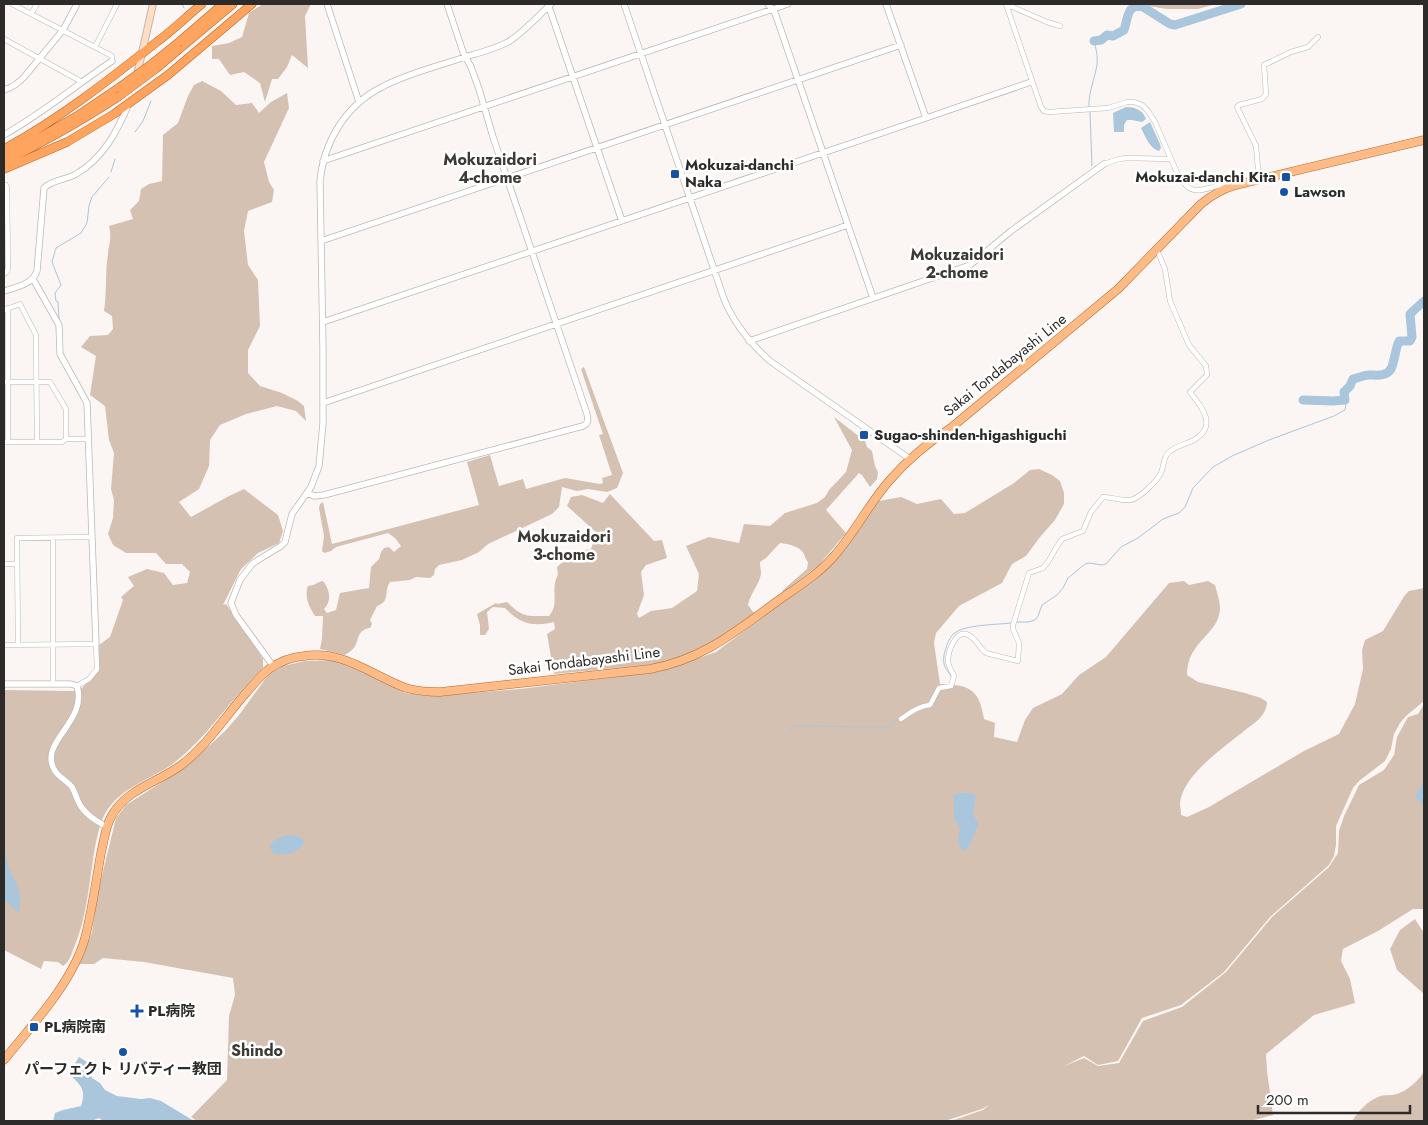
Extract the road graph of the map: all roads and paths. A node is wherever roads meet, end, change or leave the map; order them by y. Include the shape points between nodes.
1 (12, 4) edge
2 (37, 4) edge
3 (77, 4) edge
4 (117, 4) edge
5 (153, 4) edge
6 (202, 4) edge
7 (223, 4) edge
8 (233, 4) edge
9 (252, 4) edge
10 (327, 4) edge
11 (447, 4) edge
12 (549, 4) edge
13 (624, 4) edge
14 (788, 4) edge
15 (886, 4) edge
16 (1006, 4) edge
17 (770, 6) edge
18 (32, 14) junction
19 (1060, 26) dead end
20 (63, 30) junction
21 (1318, 37) dead end
22 (4, 39) edge
23 (901, 45) junction
24 (179, 46) junction
25 (95, 47) junction
26 (142, 53) junction
27 (641, 53) junction
28 (466, 57) junction
29 (40, 58) junction
30 (112, 61) joint
31 (572, 76) junction
32 (798, 80) junction
33 (82, 82) junction
34 (1032, 82) junction
35 (4, 90) edge
36 (359, 102) junction
37 (129, 103) junction
38 (484, 106) junction
39 (926, 118) junction
40 (665, 125) junction
41 (4, 135) edge
42 (1424, 140) edge
43 (597, 148) junction
44 (4, 149) edge
45 (823, 153) junction
46 (4, 155) edge
47 (1171, 159) junction
48 (4, 161) edge
49 (323, 161) junction
50 (1104, 164) joint
51 (4, 169) edge
52 (507, 178) junction
53 (1259, 179) junction
54 (4, 185) edge
55 (1236, 185) junction
56 (690, 198) junction
57 (622, 221) junction
58 (848, 225) junction
59 (321, 241) junction
60 (1157, 250) junction
61 (532, 251) junction
62 (715, 270) junction
63 (4, 274) edge
64 (33, 279) junction
65 (4, 292) edge
66 (873, 298) junction
67 (6, 309) edge
68 (322, 322) junction
69 (557, 324) junction
70 (749, 340) junction
71 (6, 382) edge
72 (36, 382) junction
73 (323, 403) junction
74 (66, 439) junction
75 (88, 439) junction
76 (37, 441) junction
77 (6, 442) edge
78 (910, 459) junction
79 (308, 493) junction
80 (92, 537) junction
81 (53, 538) junction
82 (4, 564) edge
83 (17, 564) junction
84 (53, 644) junction
85 (96, 644) junction
86 (4, 645) edge
87 (18, 645) junction
88 (273, 666) junction
89 (4, 684) edge
90 (53, 684) junction
91 (77, 686) junction
92 (901, 719) dead end
93 (106, 827) junction
94 (4, 1060) edge

1 - 18 street
2 - 18 street
3 - 20 street
4 - 25 street
5 - 26 main road
6 - 26 highway
7 - 24 highway
8 - 24 highway
9 - 37 highway via 168,75
10 - 36 street
11 - 28 street
12 - 28 street via 507,42
12 - 31 street
13 - 27 street
14 - 17 street
15 - 23 street
16 - 19 street
16 - 34 street
17 - 27 street
17 - 32 street
18 - 20 street
20 - 25 street
20 - 29 street
21 - 53 street via 1308,47 1264,66 1266,94 1262,99 1237,107 1256,146
22 - 29 street
23 - 32 street
23 - 39 street
24 - 46 highway, bridge via 68,121
24 - 48 highway, bridge via 157,68 118,97 40,144
25 - 30 street via 112,56
26 - 37 main road
26 - 44 highway via 75,105
27 - 31 street
27 - 40 street
28 - 36 street via 384,86
28 - 38 street
29 - 33 street
29 - 35 street via 19,82
30 - 33 street
31 - 38 street
31 - 43 street
32 - 40 street
32 - 45 street
33 - 41 street via 44,111
34 - 39 street
34 - 47 street via 1044,111 1090,110 1127,102 1142,105 1156,122
36 - 49 street via 338,127
37 - 51 highway via 67,142
37 - 64 street via 115,133 92,163 77,174 44,188 37,271
38 - 49 street
38 - 52 street
39 - 45 street
40 - 43 street
40 - 56 street
42 - 53 main road, Sakai Tondabayashi Line
43 - 52 street
43 - 57 street
45 - 56 street
45 - 58 street
47 - 50 street via 1127,158
47 - 55 street via 1182,182 1193,190
49 - 59 street
50 - 66 street via 1010,231 970,265
52 - 59 street
52 - 61 street
53 - 55 main road, Sakai Tondabayashi Line
54 - 63 street via 7,188 8,259 8,271
55 - 60 main road, Sakai Tondabayashi Line via 1204,201
56 - 57 street
56 - 62 street
57 - 61 street
58 - 62 street
58 - 66 street
59 - 68 street
60 - 78 main road, Sakai Tondabayashi Line via 1109,297
60 - 92 street via 1170,301 1189,345 1206,366 1207,375 1190,392 1206,416 1204,430 1195,439 1171,450 1157,480 1134,499 1103,497 1091,512 1083,531 1062,539 1048,562 1029,573 1013,625 1019,643 1018,661 986,653 974,639 961,635 949,652 949,665 954,676 951,686 939,688 930,705
61 - 68 street
61 - 69 street
62 - 69 street
62 - 70 street via 731,314
64 - 65 street
64 - 75 street via 59,325 62,358 87,403
66 - 70 street
67 - 71 street
67 - 72 street via 20,304 36,335
68 - 73 street
69 - 73 street
69 - 79 street via 588,414 587,424 324,495
70 - 78 street via 776,365
71 - 72 street
71 - 77 street
72 - 74 street via 50,382 66,409
72 - 76 street
73 - 79 street via 319,466
74 - 75 street
74 - 76 street via 62,442
75 - 80 street
76 - 77 street
78 - 88 main road, Sakai Tondabayashi Line via 888,482 835,555 815,574 731,636 680,662 650,669 433,692 405,687 355,663 325,655 291,658
79 - 88 street via 292,514 285,542 252,564 232,598 234,611
80 - 81 street
80 - 85 street
81 - 83 street via 17,538
81 - 84 street
82 - 83 street
83 - 87 street
84 - 85 street
84 - 87 street
84 - 90 street
85 - 91 street via 97,670
86 - 87 street
88 - 93 main road, Sakai Tondabayashi Line via 257,680 195,753 179,767 131,794 116,809
89 - 90 street
90 - 91 street
91 - 93 street via 78,708 55,744 52,763 56,772 73,789 84,811
93 - 94 main road, Sakai Tondabayashi Line via 79,957 61,987

